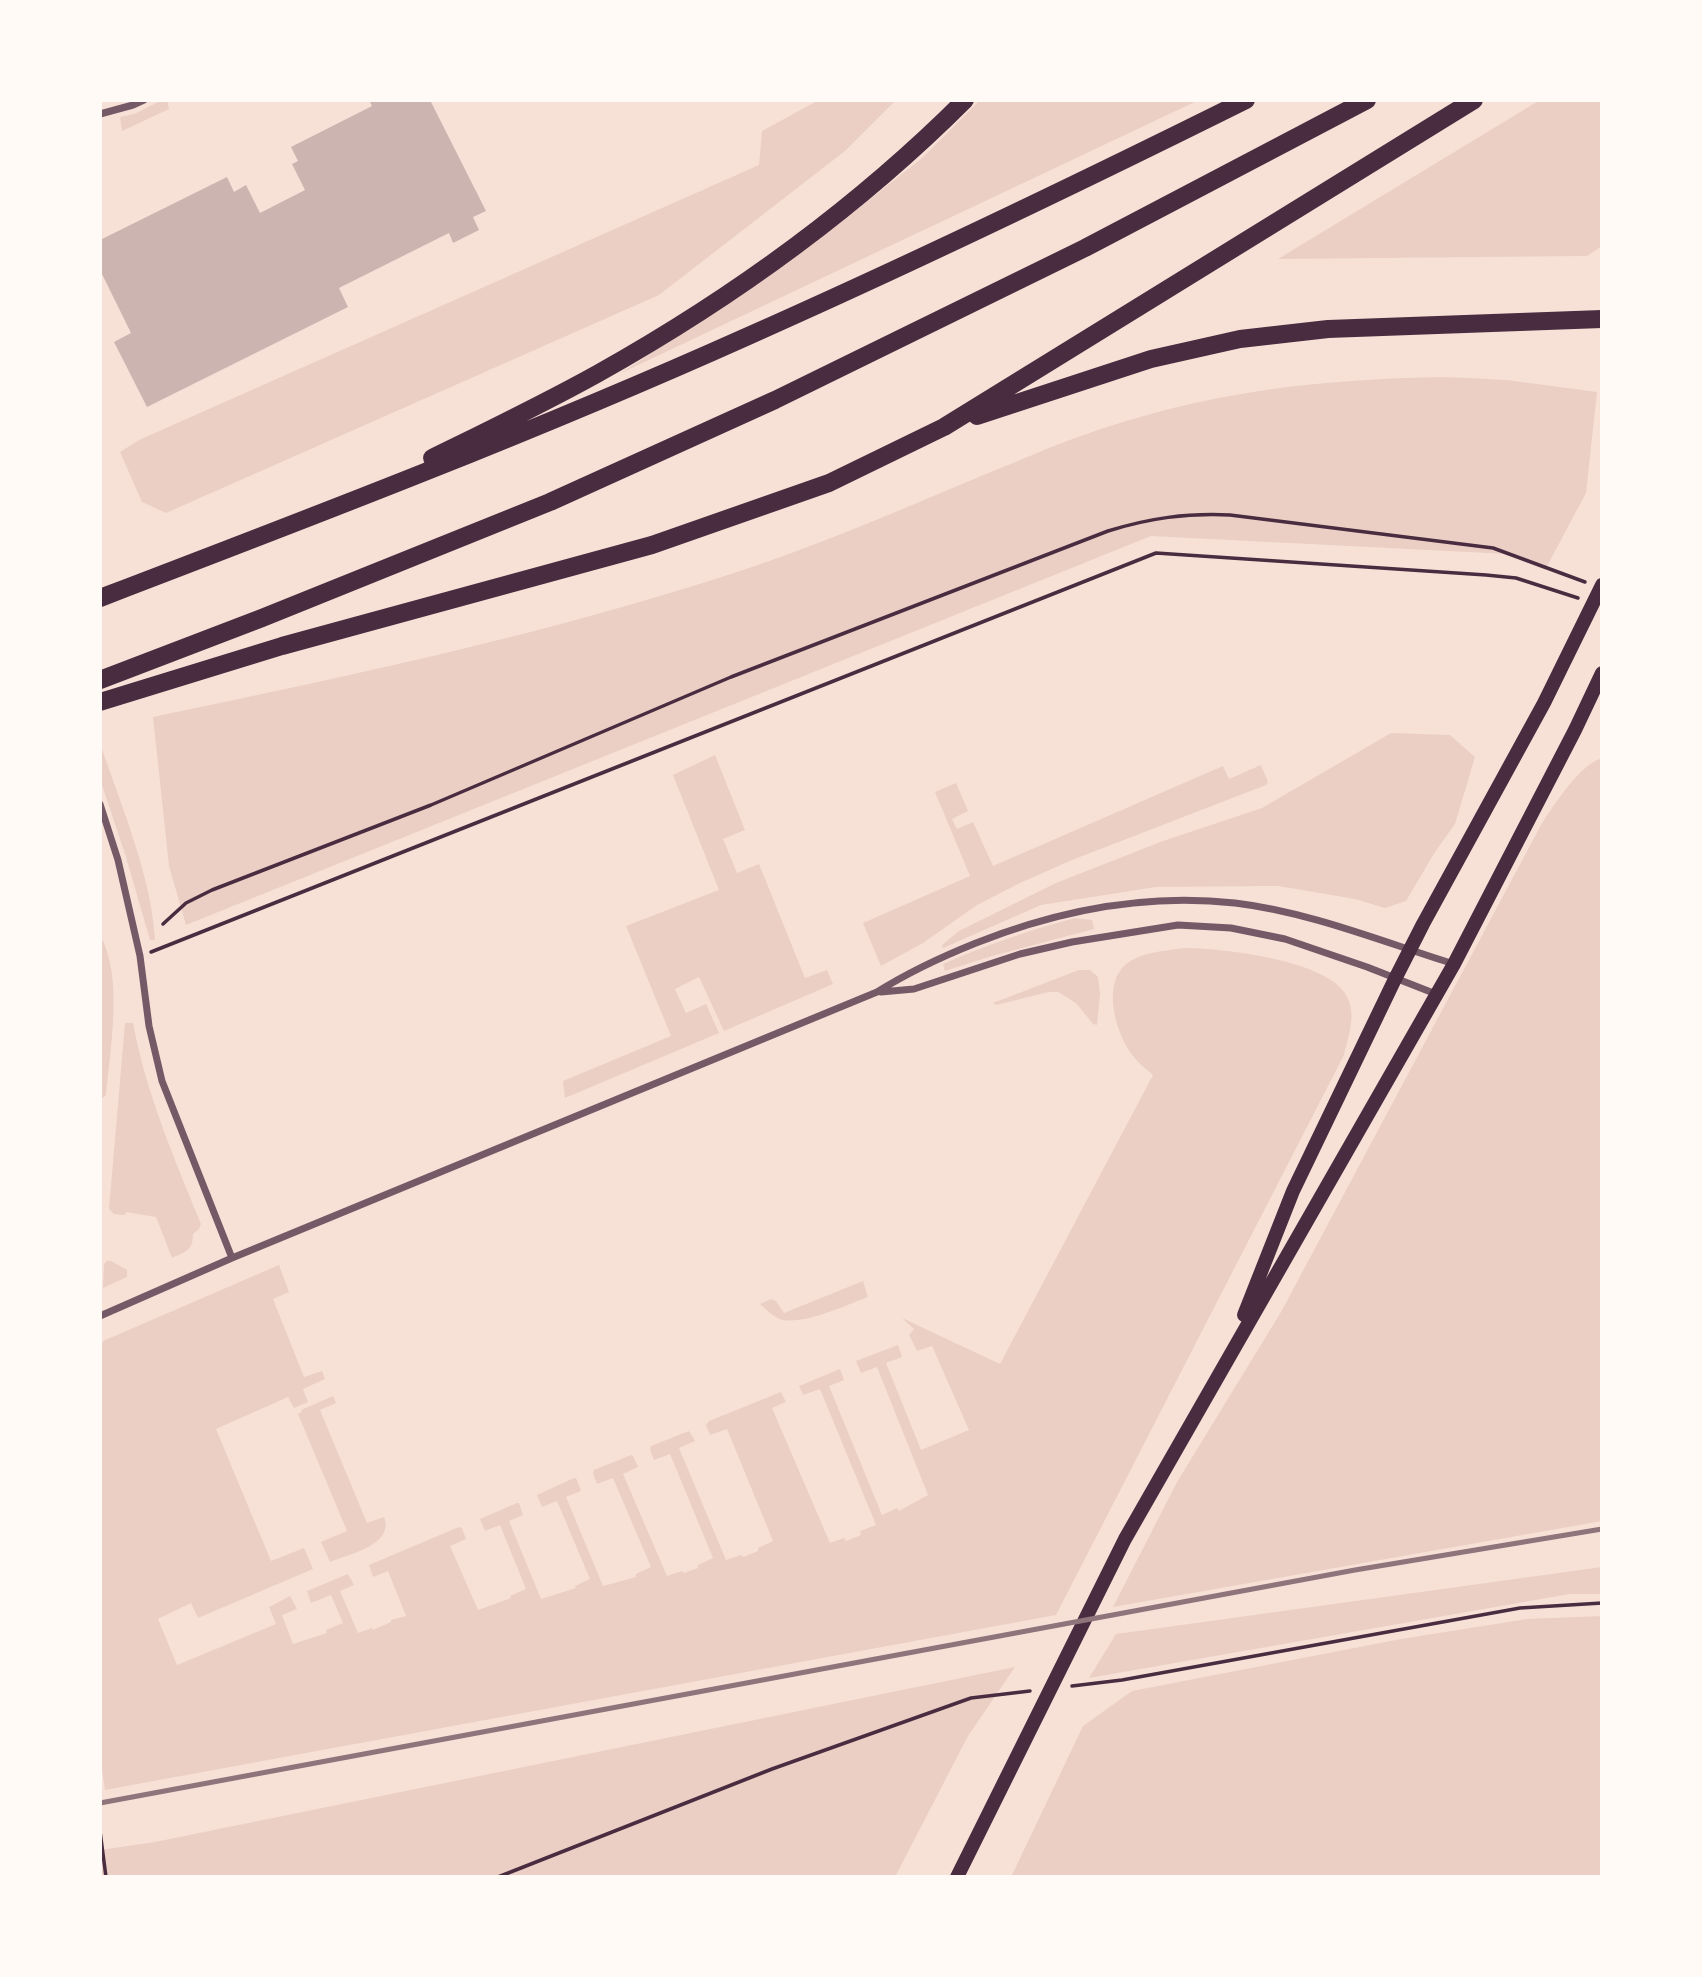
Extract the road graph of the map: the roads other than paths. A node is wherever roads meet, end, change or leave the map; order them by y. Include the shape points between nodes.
1 (144, 100) edge
2 (965, 100) edge
3 (1246, 100) edge
4 (1367, 100) edge
5 (1474, 100) edge
6 (100, 114) edge
7 (1598, 320) edge
8 (944, 428) junction
9 (322, 513) junction
10 (1602, 585) edge
11 (100, 598) edge
12 (1602, 673) edge
13 (100, 680) edge
14 (100, 702) edge
15 (100, 804) edge
16 (1410, 950) junction
17 (1454, 964) junction
18 (1395, 979) junction
19 (877, 992) junction
20 (1436, 995) junction
21 (232, 1258) junction
22 (100, 1316) edge
23 (1226, 1362) junction
24 (957, 1877) edge

1 - 6 street
2 - 9 highway via 917,148 837,215 738,287 597,374
3 - 9 highway via 1053,196 746,337
4 - 13 highway via 1085,248 775,400 550,502
5 - 8 highway
7 - 8 highway via 1328,329 1240,339 1151,359
8 - 14 highway via 828,484 652,545 282,646
9 - 11 highway
10 - 16 main road via 1544,703
12 - 17 main road
15 - 21 street via 140,956 162,1081
16 - 17 street
16 - 18 main road
16 - 19 street via 1294,915 1236,903 1124,902 1020,925 909,971
17 - 20 main road
18 - 19 street via 1285,939 1231,928 1178,925 1072,942 914,989
18 - 20 street
18 - 23 main road via 1293,1191
19 - 21 street
20 - 23 main road
21 - 22 street
23 - 24 main road via 1125,1539

